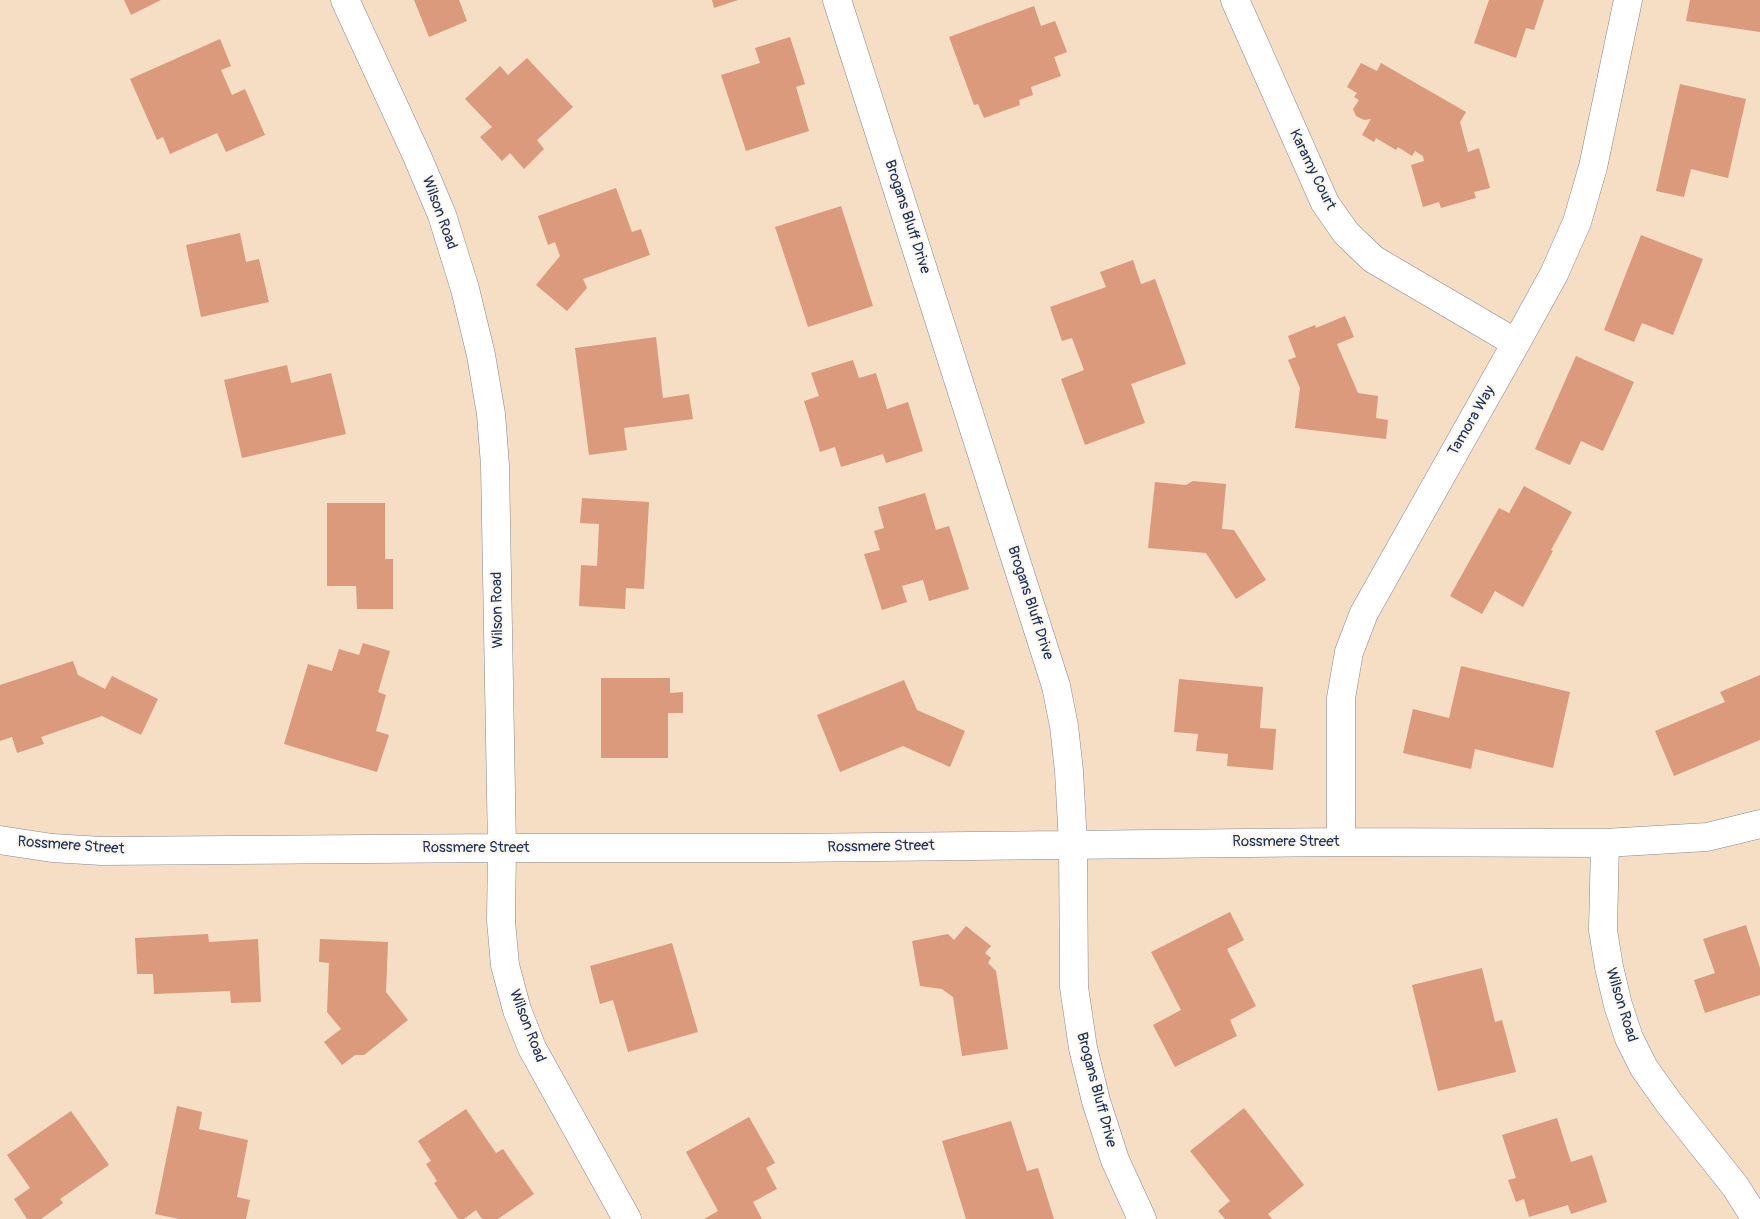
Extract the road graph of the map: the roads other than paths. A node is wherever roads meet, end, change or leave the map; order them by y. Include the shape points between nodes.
1 (345, 0) edge
2 (837, 0) edge
3 (1235, 0) edge
4 (1628, 0) edge
5 (1516, 343) junction
6 (1760, 824) edge
7 (0, 840) edge
8 (1341, 842) junction
9 (1605, 843) junction
10 (1073, 844) junction
11 (502, 848) junction
12 (627, 1219) edge
13 (1142, 1219) edge
14 (1756, 1219) edge

1 - 11 street, Wilson Road via 442,215 481,356 491,414 495,465
2 - 10 street, Brogans Bluff Drive via 1056,686 1068,762
3 - 5 street, Karamy Court via 1325,203 1346,233 1373,259
4 - 5 street, Tamora Way via 1593,167 1577,222 1554,274
5 - 8 street, Tamora Way via 1376,589 1349,652 1341,698
6 - 9 street, Rossmere Street via 1707,837
7 - 11 street, Rossmere Street via 102,851
8 - 9 street, Rossmere Street
8 - 10 street, Rossmere Street
9 - 14 street, Wilson Road via 1603,930 1618,1005 1629,1038 1644,1068 1735,1186
10 - 11 street, Rossmere Street
10 - 13 street, Brogans Bluff Drive via 1074,987 1083,1048 1115,1160
11 - 12 street, Wilson Road via 501,921 505,965 517,1010 532,1048

